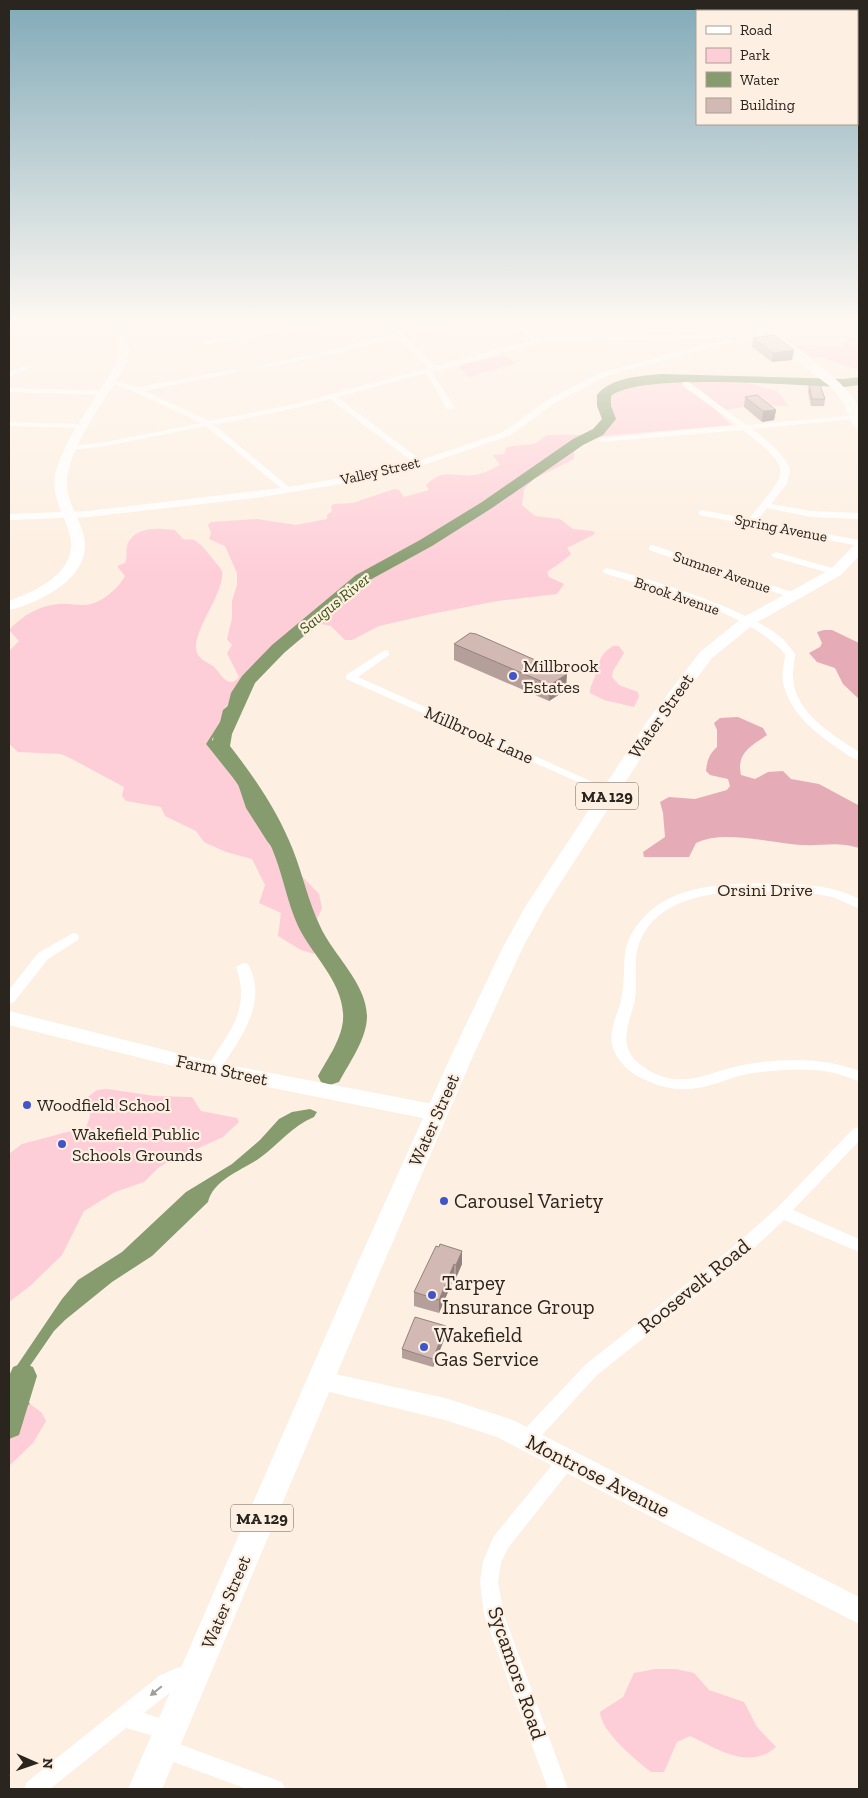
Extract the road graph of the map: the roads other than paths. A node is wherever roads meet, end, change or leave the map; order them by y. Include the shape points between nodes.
1 (96, 406) edge
2 (174, 406) edge
3 (291, 406) edge
4 (344, 406) edge
5 (545, 406) edge
6 (715, 406) edge
7 (851, 406) edge
8 (858, 421) edge
9 (9, 424) edge
10 (209, 424) junction
11 (85, 426) junction
12 (743, 427) junction
13 (603, 440) dead end
14 (72, 448) junction
15 (420, 463) junction
16 (288, 490) junction
17 (765, 505) junction
18 (702, 512) dead end
19 (9, 516) edge
20 (68, 516) junction
21 (859, 516) edge
22 (752, 522) junction
23 (859, 544) edge
24 (652, 548) dead end
25 (859, 548) edge
26 (776, 555) dead end
27 (607, 571) dead end
28 (836, 572) junction
29 (792, 595) junction
30 (9, 606) edge
31 (748, 621) junction
32 (385, 653) dead end
33 (859, 757) edge
34 (609, 792) junction
35 (859, 904) edge
36 (73, 937) dead end
37 (243, 967) dead end
38 (9, 999) edge
39 (9, 1018) edge
40 (213, 1069) junction
41 (859, 1076) edge
42 (438, 1113) junction
43 (859, 1132) edge
44 (782, 1212) junction
45 (859, 1246) edge
46 (321, 1381) junction
47 (527, 1439) junction
48 (567, 1460) junction
49 (859, 1611) edge
50 (193, 1676) junction
51 (124, 1717) junction
52 (167, 1740) junction
53 (34, 1789) edge
54 (145, 1789) edge
55 (275, 1789) edge
56 (558, 1789) edge

1 - 11 main road
2 - 10 street
3 - 10 street
4 - 15 street
5 - 15 street, Valley Street via 506,434
6 - 12 street
7 - 8 main road
8 - 12 street
9 - 11 street
10 - 14 street
10 - 16 street
11 - 14 main road
12 - 13 street
12 - 17 street via 786,466 782,483
14 - 20 main road via 60,478
15 - 16 street, Valley Street
16 - 20 street, Valley Street
17 - 21 street via 811,514
17 - 22 street
18 - 22 street, Spring Avenue
19 - 20 street, Valley Street
20 - 30 main road via 79,543 77,557 70,569 45,590
22 - 23 street, Spring Avenue
24 - 29 street, Sumner Avenue
25 - 28 main road, Water Street / MA 129
26 - 28 street
27 - 31 street, Brook Avenue
28 - 29 main road, Water Street / MA 129
29 - 31 main road, Water Street / MA 129
31 - 33 street, Brook Avenue via 788,649 789,688 809,720
31 - 34 main road, Water Street / MA 129 via 712,649 692,672
32 - 34 street, Millbrook Lane via 350,677
34 - 42 main road, Water Street / MA 129 via 513,947
35 - 41 street, Orsini Drive via 827,891 751,887 710,890 672,902 654,915 633,941 628,960 629,997 618,1037 621,1050 633,1066 654,1078 672,1083 698,1084 747,1069 810,1066 838,1068
36 - 38 street via 43,956
37 - 40 street via 250,981 249,1003
39 - 40 main road, Farm Street
40 - 42 main road, Farm Street
42 - 46 main road, Water Street / MA 129
43 - 44 street, Roosevelt Road
44 - 45 street
44 - 47 street, Roosevelt Road via 733,1257 591,1370
46 - 47 main road, Montrose Avenue via 464,1414
46 - 50 main road, Water Street / MA 129
47 - 48 main road, Montrose Avenue
48 - 49 main road, Montrose Avenue
48 - 56 street, Sycamore Road via 501,1542 492,1561 489,1582 494,1615
50 -> 51 street via 166,1683
50 - 52 main road, Water Street / MA 129
51 - 52 street
51 - 53 street
52 - 54 main road, Water Street / MA 129
52 - 55 street

